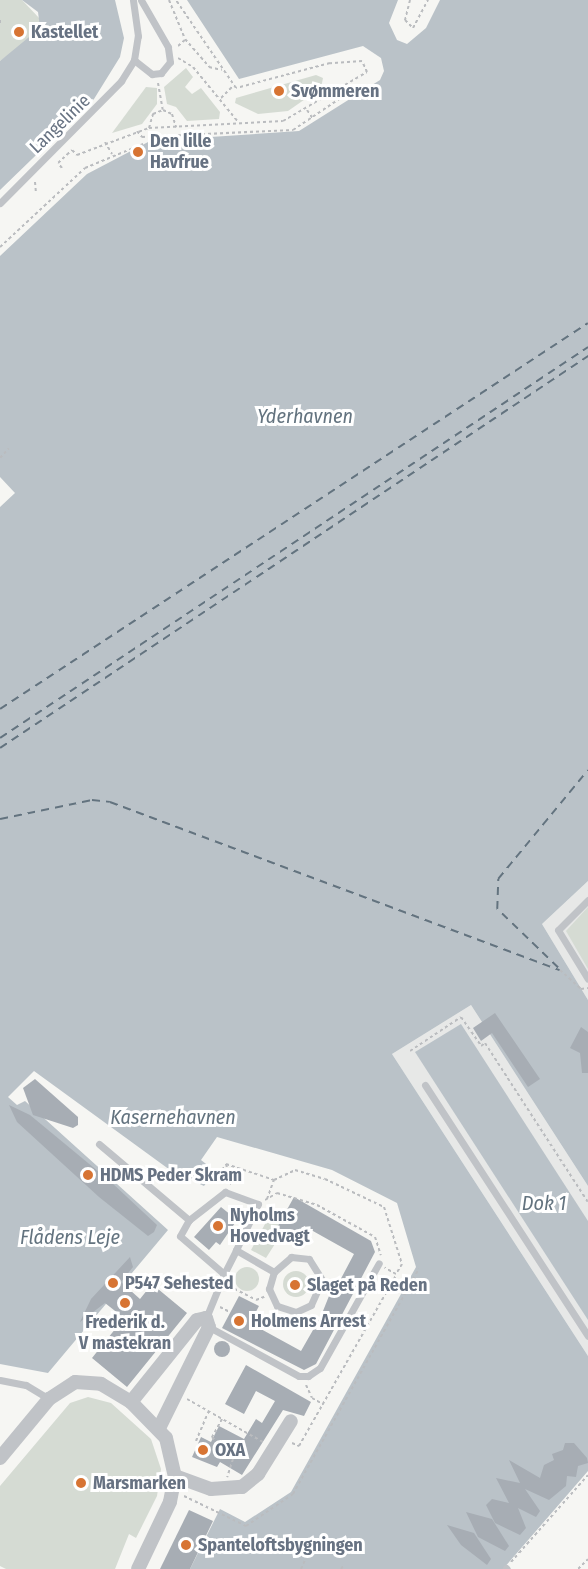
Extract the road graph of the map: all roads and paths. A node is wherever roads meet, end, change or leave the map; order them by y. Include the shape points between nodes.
1 (133, 0) edge
2 (141, 0) edge
3 (169, 0) edge
4 (177, 0) edge
5 (410, 0) edge
6 (429, 0) edge
7 (0, 20) edge
8 (0, 25) edge
9 (185, 39) junction
10 (178, 46) dead end
11 (182, 59) dead end
12 (134, 60) junction
13 (223, 70) junction
14 (159, 84) dead end
15 (234, 85) junction
16 (349, 85) junction
17 (221, 99) junction
18 (163, 110) junction
19 (306, 110) junction
20 (313, 119) junction
21 (240, 123) junction
22 (249, 123) junction
23 (149, 128) junction
24 (176, 128) junction
25 (137, 131) junction
26 (250, 132) junction
27 (105, 142) junction
28 (142, 144) dead end
29 (112, 154) junction
30 (62, 168) dead end
31 (37, 184) dead end
32 (36, 193) dead end
33 (0, 203) edge
34 (0, 247) edge
35 (9, 448) dead end
36 (0, 458) edge
37 (588, 900) edge
38 (560, 970) dead end
39 (588, 979) edge
40 (588, 988) edge
41 (410, 1051) dead end
42 (425, 1085) dead end
43 (99, 1144) dead end
44 (226, 1164) junction
45 (222, 1170) dead end
46 (230, 1173) dead end
47 (274, 1180) junction
48 (267, 1199) junction
49 (588, 1202) edge
50 (258, 1204) junction
51 (189, 1220) junction
52 (236, 1250) junction
53 (379, 1264) junction
54 (419, 1269) dead end
55 (274, 1272) junction
56 (224, 1274) junction
57 (396, 1274) junction
58 (221, 1282) junction
59 (270, 1296) junction
60 (207, 1322) junction
61 (588, 1335) edge
62 (302, 1376) junction
63 (0, 1380) edge
64 (176, 1394) junction
65 (49, 1400) junction
66 (131, 1402) junction
67 (323, 1404) junction
68 (209, 1411) junction
69 (222, 1418) junction
70 (291, 1421) dead end
71 (159, 1428) junction
72 (288, 1440) dead end
73 (196, 1441) dead end
74 (273, 1447) junction
75 (0, 1458) edge
76 (588, 1475) edge
77 (175, 1476) junction
78 (172, 1490) junction
79 (220, 1490) junction
80 (581, 1555) dead end
81 (305, 1560) dead end
82 (587, 1560) edge
83 (138, 1569) edge
84 (301, 1569) edge
85 (506, 1569) edge
86 (578, 1569) edge

1 - 12 lane, Langelinie via 138,36
2 - 12 lane via 171,57 165,70 157,74 147,73
3 - 9 path
4 - 13 path
5 - 6 path via 405,20 413,28
7 - 8 path
9 - 10 path
9 - 13 path via 209,67
11 - 17 path
12 - 33 lane, Langelinie via 106,99
13 - 15 path
14 - 18 path
15 - 16 path via 330,63 362,61 367,72
15 - 17 path
16 - 19 path
16 - 20 path via 345,95
17 - 21 path
18 - 23 path via 153,114
18 - 24 path via 172,114
19 - 20 path
19 - 22 path via 283,120
20 - 26 path via 293,130
21 - 22 path
21 - 24 path
22 - 26 path
23 - 24 path
23 - 25 path
25 - 26 path via 142,137
25 - 27 path
27 - 29 path
27 - 30 path via 77,155 72,150 58,164
28 - 29 path
29 - 34 path via 74,176
31 - 32 path via 32,189
35 - 36 path
37 - 39 lane via 558,930
38 - 40 path via 581,989
41 - 49 path via 461,1017 481,1046 485,1043
42 - 61 lane
43 - 51 lane
44 - 45 path
44 - 46 path
44 - 47 path
47 - 48 path
47 - 57 path via 295,1170 325,1179 384,1207 402,1264
48 - 50 path
48 - 53 path via 277,1193 292,1196 375,1237 381,1252
50 - 51 lane via 225,1192
50 - 52 lane
51 - 56 lane via 180,1236
52 - 55 lane
52 - 56 lane
53 - 57 path
53 - 62 lane via 320,1368
54 - 78 path via 293,1494 246,1526
55 - 59 lane
55 - 59 lane via 291,1257 309,1259 319,1269 321,1287 311,1305 296,1312 280,1308
56 - 58 lane
57 - 67 path
58 - 59 path via 256,1300
58 - 60 lane
60 - 62 lane
60 - 64 street
60 - 66 street via 197,1320
62 - 67 path via 312,1398
63 - 65 lane via 26,1385
64 - 68 path
64 - 71 street
65 - 66 street via 75,1382 89,1382
65 - 75 street
66 - 71 street
67 - 72 path via 299,1446
68 - 69 path
68 - 73 path
69 - 74 path
69 - 79 path via 212,1437 233,1459
70 - 74 street
71 - 77 street via 169,1446
74 - 79 street via 249,1483
76 - 85 path
77 - 78 street
77 - 79 street
78 - 83 street
80 - 82 path
81 - 84 path
82 - 86 path

